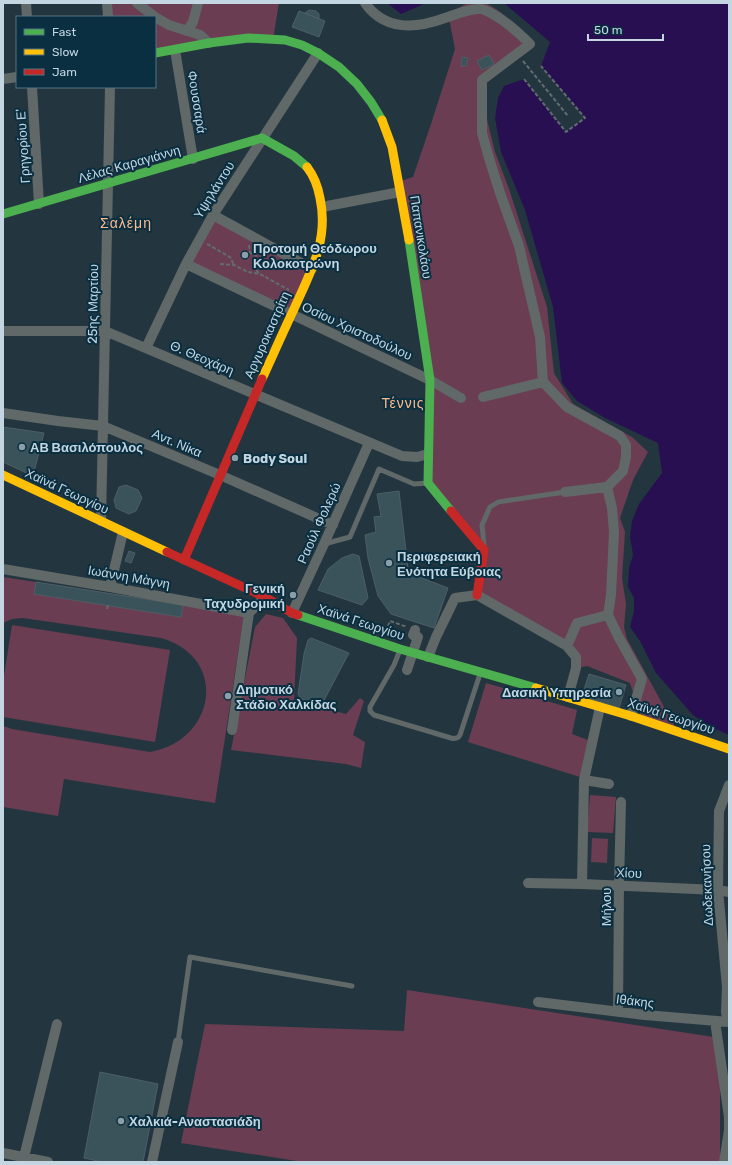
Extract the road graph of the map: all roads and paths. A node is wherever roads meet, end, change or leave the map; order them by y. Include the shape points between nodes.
1 (26, 3) edge
2 (107, 3) edge
3 (137, 3) edge
4 (198, 3) edge
5 (365, 3) edge
6 (27, 16) edge
7 (108, 16) edge
8 (154, 16) edge
9 (156, 18) edge
10 (187, 31) junction
11 (209, 43) junction
12 (175, 50) junction
13 (156, 53) edge
14 (318, 53) junction
15 (517, 54) junction
16 (541, 66) dead end
17 (16, 77) edge
18 (3, 79) edge
19 (524, 79) dead end
20 (32, 88) edge
21 (110, 88) edge
22 (568, 116) dead end
23 (262, 138) junction
24 (192, 159) junction
25 (108, 183) junction
26 (400, 192) junction
27 (39, 204) junction
28 (322, 207) junction
29 (3, 214) edge
30 (213, 215) junction
31 (246, 233) junction
32 (199, 240) junction
33 (186, 264) junction
34 (220, 264) dead end
35 (234, 265) junction
36 (312, 269) junction
37 (260, 274) junction
38 (299, 295) junction
39 (291, 314) junction
40 (3, 331) edge
41 (105, 331) junction
42 (146, 348) junction
43 (430, 380) junction
44 (543, 382) junction
45 (255, 394) junction
46 (483, 397) dead end
47 (461, 398) dead end
48 (3, 413) edge
49 (103, 426) junction
50 (369, 442) junction
51 (428, 454) junction
52 (3, 475) edge
53 (220, 475) junction
54 (428, 483) junction
55 (607, 487) junction
56 (565, 492) joint
57 (101, 521) junction
58 (333, 525) junction
59 (123, 532) junction
60 (324, 544) junction
61 (484, 550) junction
62 (184, 560) junction
63 (3, 569) edge
64 (110, 587) junction
65 (477, 595) junction
66 (265, 597) junction
67 (108, 605) dead end
68 (107, 609) dead end
69 (292, 612) junction
70 (250, 613) junction
71 (608, 615) junction
72 (415, 630) dead end
73 (567, 646) junction
74 (400, 649) junction
75 (428, 657) junction
76 (407, 670) dead end
77 (481, 673) junction
78 (568, 697) junction
79 (600, 707) junction
80 (631, 716) junction
81 (232, 730) dead end
82 (729, 749) edge
83 (584, 780) junction
84 (609, 784) dead end
85 (729, 785) edge
86 (621, 802) dead end
87 (528, 883) dead end
88 (582, 884) junction
89 (619, 886) junction
90 (718, 890) junction
91 (729, 892) edge
92 (352, 986) dead end
93 (538, 1002) dead end
94 (618, 1012) junction
95 (715, 1021) junction
96 (729, 1022) edge
97 (57, 1024) dead end
98 (178, 1042) joint
99 (3, 1153) edge
100 (24, 1157) junction
101 (48, 1162) edge
102 (152, 1162) edge
103 (724, 1162) edge

1 - 6 street
2 - 7 street
3 - 8 street
4 - 10 street via 193,22
5 - 15 street via 378,17 392,24 411,26 481,9 500,18 530,44
9 - 10 street
10 - 11 street via 200,35
11 - 12 street, Παπανικολάου
11 - 14 street, Παπανικολάου via 248,38 285,40
12 - 13 street, Παπανικολάου
12 - 24 street, Φουσσαρά
14 - 23 street, Υψηλάντου
14 - 26 street, Παπανικολάου via 339,67 357,84 383,121 392,148
15 - 22 path
15 - 44 street via 482,80 482,133 488,158 519,246 540,337
16 - 19 path via 585,118 566,132
17 - 18 street
20 - 27 street, Γρηγορίου Ε'
21 - 25 street, 25ης Μαρτίου
23 - 24 street, Λέλας Καραγιάννη
23 - 28 street, Αργυροκαστρίτη via 305,165 318,188
23 - 30 street, Υψηλάντου
24 - 25 street, Λέλας Καραγιάννη
25 - 27 street, Λέλας Καραγιάννη
25 - 41 street, 25ης Μαρτίου
26 - 28 street
26 - 43 street, Παπανικολάου
27 - 29 street, Λέλας Καραγιάννη
28 - 36 street, Αργυροκαστρίτη via 320,248
30 - 31 street
30 - 32 street, Υψηλάντου
31 - 36 street
31 - 37 path via 250,252 256,255 258,262 256,270
32 - 33 street, Υψηλάντου
32 - 35 path via 230,257
33 - 39 street, Οσίου Χριστοδούλου
33 - 42 street, Υψηλάντου
34 - 35 path
35 - 37 path via 248,272
36 - 38 street, Αργυροκαστρίτη
37 - 38 path
38 - 39 street, Αργυροκαστρίτη
39 - 43 street, Οσίου Χριστοδούλου
39 - 45 street, Αργυροκαστρίτη
40 - 41 street, Θ. Θεοχάρη
41 - 42 street, Θ. Θεοχάρη
41 - 49 street, 25ης Μαρτίου
42 - 45 street, Θ. Θεοχάρη
43 - 47 street, Οσίου Χριστοδούλου
43 - 51 street, Παπανικολάου
44 - 46 street
44 - 55 street via 567,408 620,436 626,445 623,471
45 - 50 street, Θ. Θεοχάρη
45 - 53 street, Αργυροκαστρίτη
48 - 49 street, Αντ. Νίκα
49 - 53 street, Αντ. Νίκα
49 - 57 street, 25ης Μαρτίου
50 - 51 street, Θ. Θεοχάρη via 397,455 417,458
50 - 58 street, Ραούλ Φολερώ
51 - 54 street, Παπανικολάου
52 - 57 street, Χαϊνά Γεωργίου
53 - 58 street, Αντ. Νίκα
53 - 62 street, Αργυροκαστρίτη
54 - 60 lane via 414,484 379,469 350,538
54 - 61 street
55 - 56 street
55 - 71 street via 614,532
56 - 61 lane via 498,502 490,507 482,525
57 - 59 street, Χαϊνά Γεωργίου
58 - 60 street, Ραούλ Φολερώ
59 - 62 street, Χαϊνά Γεωργίου
59 - 64 street
60 - 69 street, Ραούλ Φολερώ
61 - 65 street
62 - 66 street, Χαϊνά Γεωργίου
63 - 64 street, Ιωάννη Μὰγνη
64 - 70 street, Ιωάννη Μὰγνη
65 - 73 street
65 - 75 street via 455,598
66 - 69 street, Χαϊνά Γεωργίου
66 - 70 street
67 - 68 path
69 - 74 street, Χαϊνά Γεωργίου
70 - 81 street
71 - 73 street via 577,623
71 - 80 street via 642,679
72 - 76 street via 413,635 418,637
73 - 78 street via 576,657 576,668
74 - 75 street, Χαϊνά Γεωργίου
74 - 77 lane via 394,665 370,706 370,711 374,715 451,738 459,737
75 - 77 street, Χαϊνά Γεωργίου
77 - 78 street, Χαϊνά Γεωργίου
78 - 79 street, Χαϊνά Γεωργίου
79 - 80 street, Χαϊνά Γεωργίου
79 - 83 street
80 - 82 street, Χαϊνά Γεωργίου
83 - 84 street
83 - 88 street
85 - 90 street, Δωδεκανήσου via 719,811
86 - 89 street, Μήλου
87 - 88 street, Χίου
88 - 89 street, Χίου
89 - 90 street, Χίου
89 - 94 street, Μήλου
90 - 91 street, Χίου
90 - 96 street, Δωδεκανήσου via 727,987 726,1012
92 - 98 lane via 190,957
93 - 94 street, Ιθάκης
94 - 95 street, Ιθάκης
95 - 96 street, Ιθάκης
95 - 103 street via 729,1117
97 - 100 street
98 - 102 street
99 - 100 street
100 - 101 street

